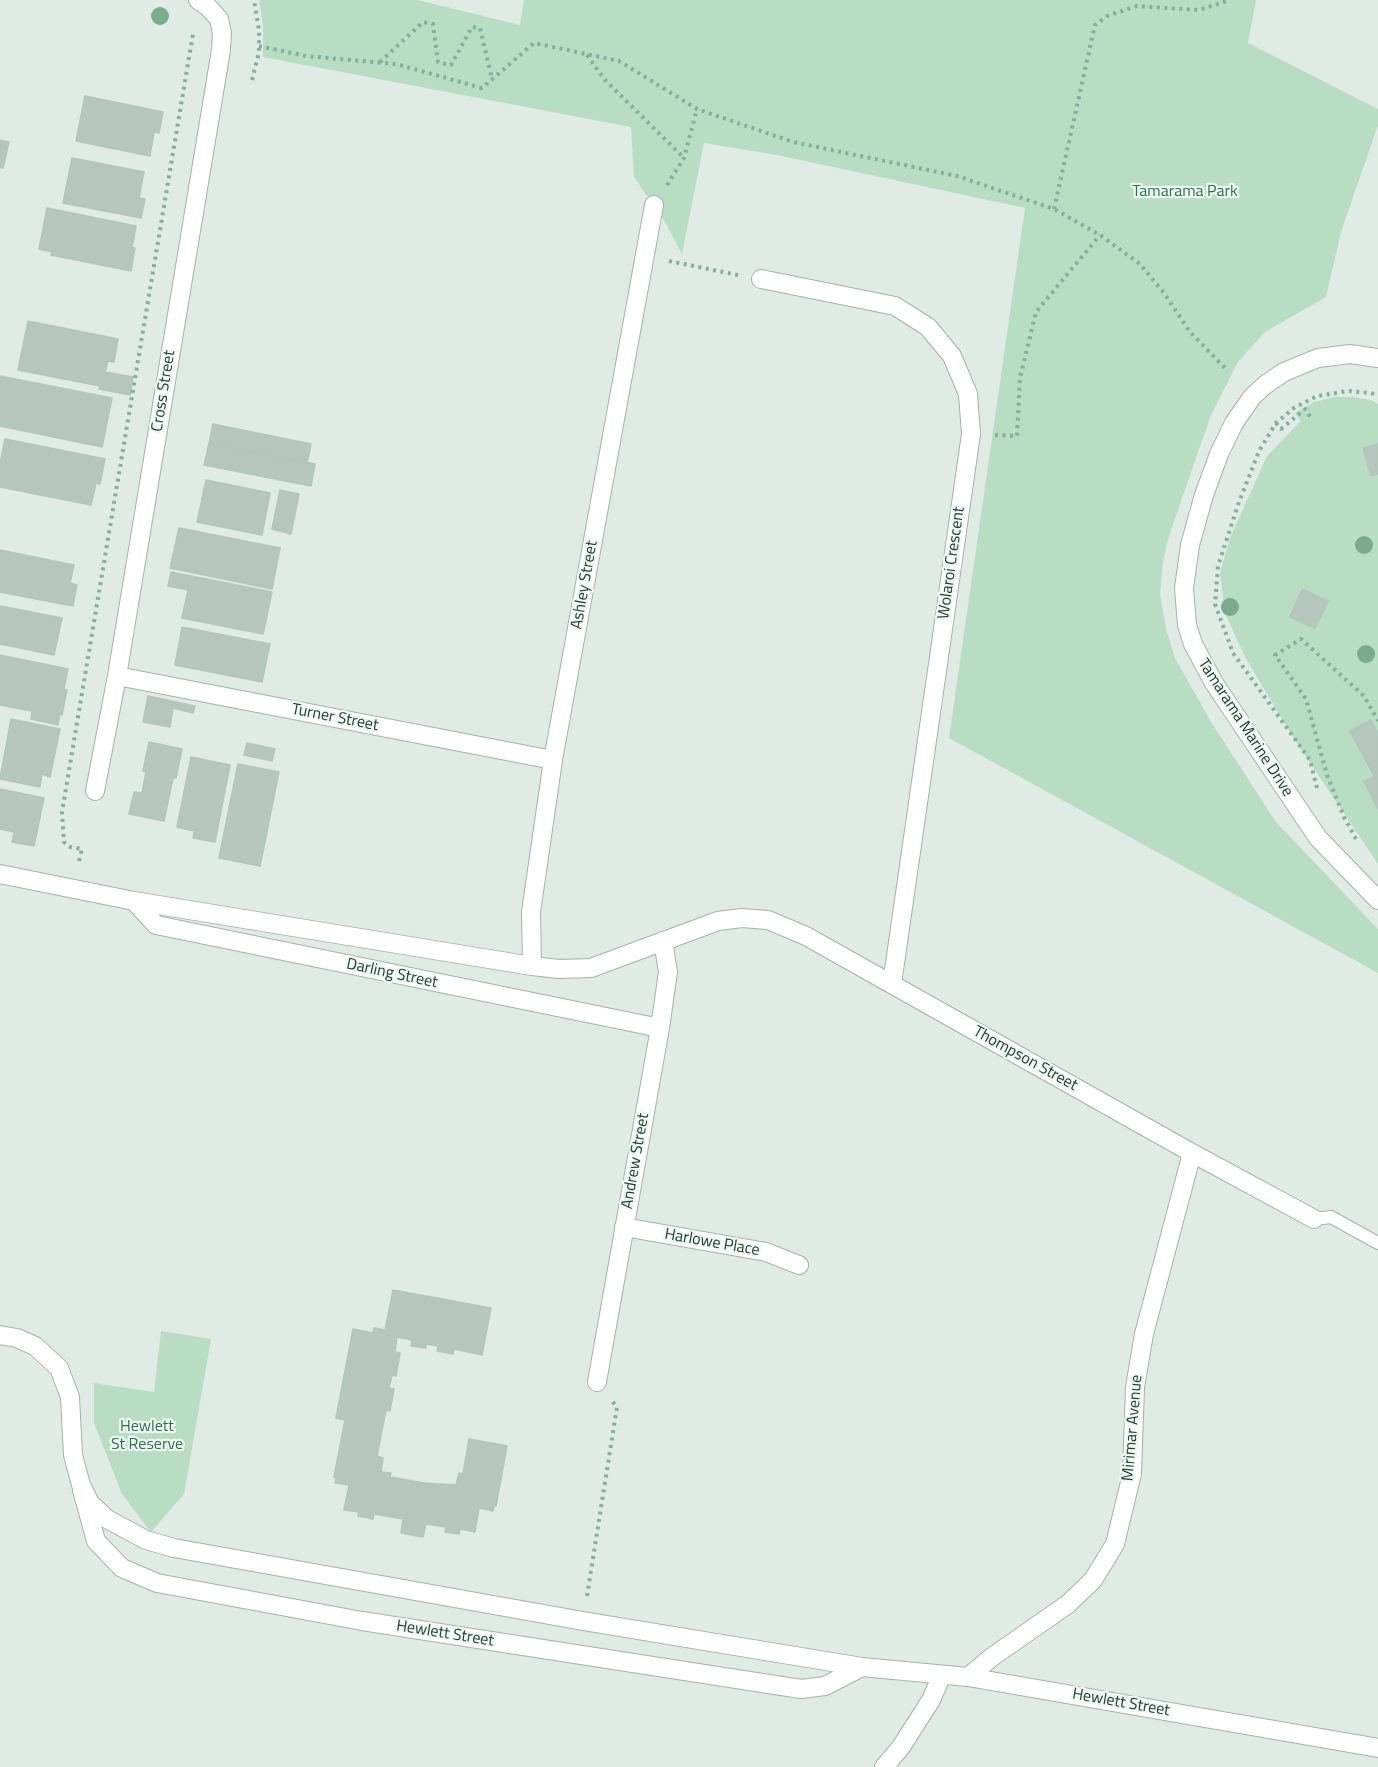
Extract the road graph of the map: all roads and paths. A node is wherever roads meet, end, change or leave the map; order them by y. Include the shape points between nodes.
1 (198, 0) edge
2 (254, 0) edge
3 (1230, 0) edge
4 (193, 34) dead end
5 (259, 46) junction
6 (587, 54) junction
7 (380, 62) junction
8 (492, 79) junction
9 (252, 80) dead end
10 (697, 109) junction
11 (684, 158) junction
12 (654, 205) joint
13 (1054, 209) junction
14 (1100, 235) junction
15 (645, 256) junction
16 (761, 279) joint
17 (1378, 358) edge
18 (1228, 371) dead end
19 (1378, 396) edge
20 (1312, 418) dead end
21 (1276, 423) junction
22 (970, 434) junction
23 (117, 676) junction
24 (1378, 721) edge
25 (553, 760) junction
26 (95, 791) dead end
27 (1320, 796) dead end
28 (1349, 838) dead end
29 (79, 861) dead end
30 (0, 874) edge
31 (1378, 900) edge
32 (134, 901) junction
33 (663, 941) junction
34 (532, 966) junction
35 (892, 984) junction
36 (660, 1028) junction
37 (1192, 1153) junction
38 (1314, 1219) joint
39 (624, 1227) junction
40 (1378, 1243) edge
41 (799, 1265) dead end
42 (0, 1335) edge
43 (597, 1382) dead end
44 (614, 1427) dead end
45 (81, 1485) junction
46 (583, 1620) junction
47 (862, 1667) junction
48 (942, 1675) junction
49 (968, 1677) junction
50 (1378, 1748) edge
51 (884, 1767) edge

1 - 23 street, Cross Street via 219,19 221,50
2 - 5 path
3 - 13 path via 1199,10 1137,6 1107,16 1095,25
4 - 29 path via 62,812 64,842 82,849
5 - 7 path via 306,56
5 - 9 path
6 - 8 path via 534,43
6 - 10 path via 619,61
6 - 11 path via 605,80
7 - 8 path via 482,88
7 - 8 path via 423,22 433,24 438,62 451,65 472,27 480,28
10 - 11 path
10 - 13 path via 793,142 957,176
11 - 12 path
12 - 15 street, Ashley Street
13 - 14 path
14 - 18 path via 1140,264 1191,332
14 - 22 path via 1036,312 1020,378 1017,436
15 - 16 path
15 - 25 street, Ashley Street
16 - 22 street, Wolaroi Crescent via 895,306 928,327 952,356 968,394
17 - 31 street, Tamarama Marine Drive via 1350,354 1318,358 1284,372 1252,397 1219,454 1199,512 1184,588 1187,625 1203,664 1302,818
19 - 21 path via 1348,392 1317,396
20 - 21 path via 1305,409 1281,429
21 - 27 path via 1239,502 1218,566 1215,604 1233,653 1310,760
22 - 35 street, Wolaroi Crescent
23 - 25 street, Turner Street
23 - 26 street, Cross Street
24 - 28 path via 1364,696 1301,639 1275,655 1306,699 1327,776 1358,845
25 - 34 street, Ashley Street via 531,912
30 - 32 street, Darling Street
32 - 34 street, Darling Street
32 - 36 street, Darling Street via 156,925
33 - 34 street, Darling Street via 591,968
33 - 35 street, Thompson Street via 718,921 768,920 807,936
33 - 36 street, Andrew Street via 668,972
35 - 37 street, Thompson Street
36 - 39 street, Andrew Street
37 - 38 street, Thompson Street
37 - 49 street, Mirimar Avenue via 1144,1334 1135,1387 1132,1474 1115,1544 1093,1580 1068,1604
38 - 40 lane, Thompson Street via 1331,1217
39 - 41 street, Harlowe Place via 766,1252
39 - 43 street, Andrew Street
42 - 45 street, Hewlett Street via 35,1346 59,1368 70,1397 73,1455
44 - 46 path
45 - 46 street, Hewlett Street via 90,1503 107,1519 146,1540 174,1548
45 - 47 street, Hewlett Street via 96,1541 122,1569 157,1583 362,1621 801,1689 825,1686
46 - 47 street, Hewlett Street
47 - 48 street, Hewlett Street
48 - 49 street, Hewlett Street
48 - 51 street via 931,1700
49 - 50 street, Hewlett Street

